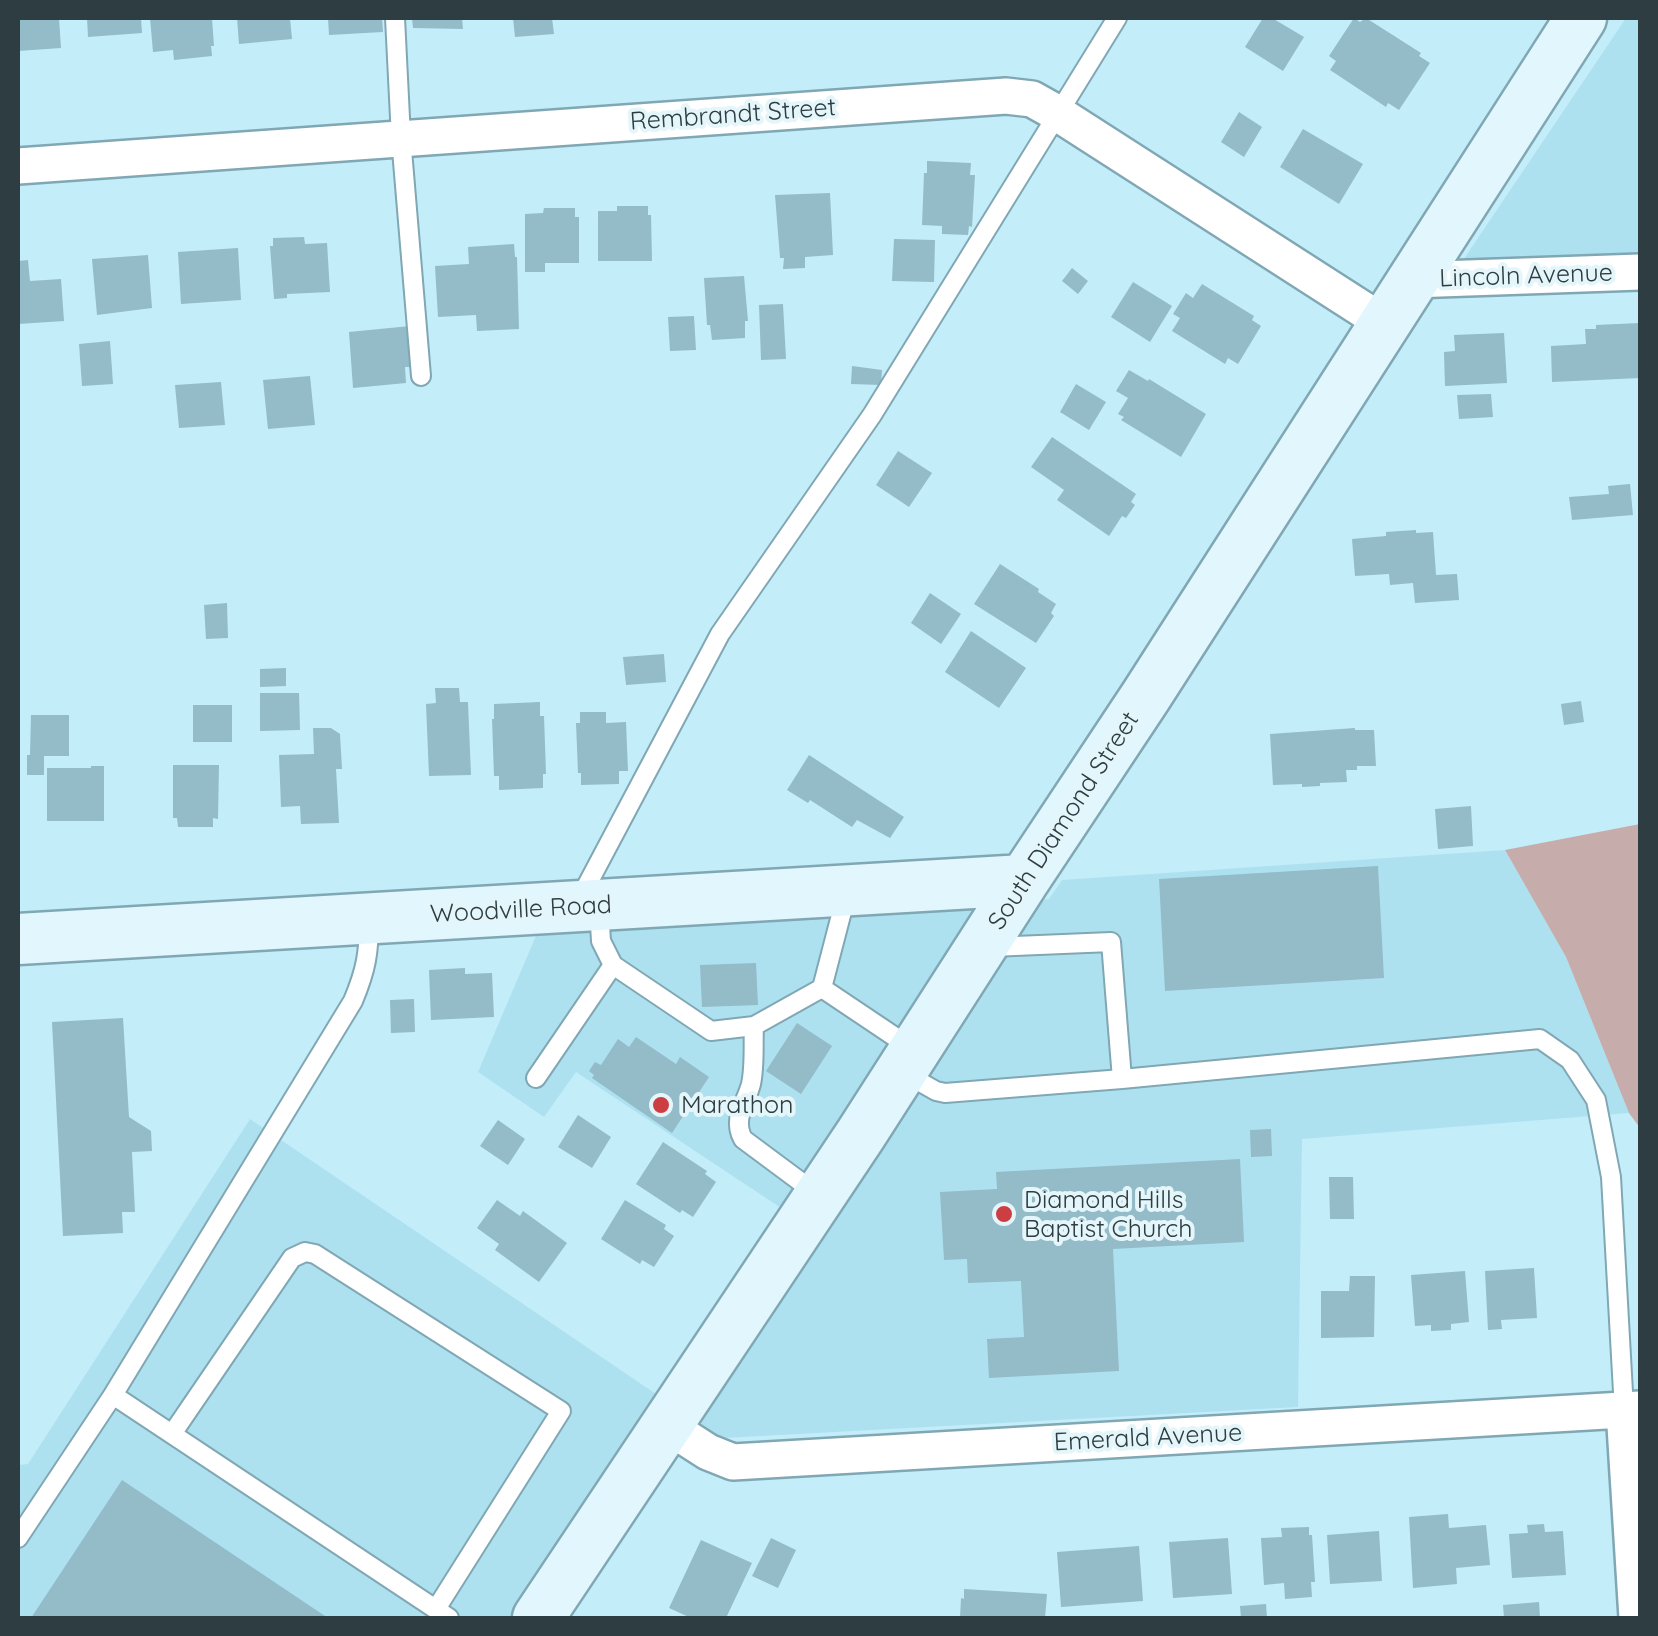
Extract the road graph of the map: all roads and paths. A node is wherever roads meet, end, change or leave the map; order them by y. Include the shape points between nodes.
1 (395, 18) edge
2 (1117, 18) edge
3 (1581, 18) edge
4 (1057, 113) junction
5 (402, 138) junction
6 (18, 166) edge
7 (1640, 272) edge
8 (1411, 280) junction
9 (1384, 322) junction
10 (422, 376) dead end
11 (1024, 880) junction
12 (847, 891) junction
13 (587, 906) junction
14 (369, 919) junction
15 (18, 939) edge
16 (980, 948) junction
17 (612, 966) junction
18 (822, 988) junction
19 (754, 1026) junction
20 (908, 1060) junction
21 (536, 1078) dead end
22 (1122, 1079) junction
23 (820, 1196) junction
24 (113, 1395) junction
25 (1632, 1409) edge
26 (666, 1426) junction
27 (172, 1434) junction
28 (18, 1538) edge
29 (443, 1614) edge
30 (538, 1618) edge
31 (1636, 1618) edge

1 - 5 lane
2 - 4 lane
3 - 8 street, South Diamond Street
4 - 5 street, Rembrandt Street via 1032,99 1006,96
4 - 9 street, Rembrandt Street
4 - 13 lane via 872,414 720,634
5 - 6 street, Rembrandt Street
5 - 10 lane
7 - 8 street, Lincoln Avenue
8 - 9 street, South Diamond Street
9 - 11 street, South Diamond Street
11 - 12 street, Woodville Road
11 - 16 street, South Diamond Street
12 - 13 street, Woodville Road
12 - 18 lane
13 - 14 street, Woodville Road
13 - 17 lane
14 - 15 street, Woodville Road
14 - 24 lane via 369,952 353,1001
16 - 20 street, South Diamond Street
16 - 22 lane via 1111,942
17 - 19 lane via 711,1031
17 - 21 lane
18 - 19 lane
18 - 20 lane
19 - 23 lane via 752,1082 738,1130
20 - 22 lane via 945,1093
20 - 23 street, South Diamond Street
22 - 25 lane via 1540,1038 1570,1060 1596,1100 1611,1177
23 - 26 street, South Diamond Street
24 - 27 lane
24 - 28 lane
25 - 26 street, Emerald Avenue via 733,1462
25 - 31 street
26 - 30 street, South Diamond Street
27 - 29 lane
27 - 29 lane via 292,1258 305,1252 562,1411

